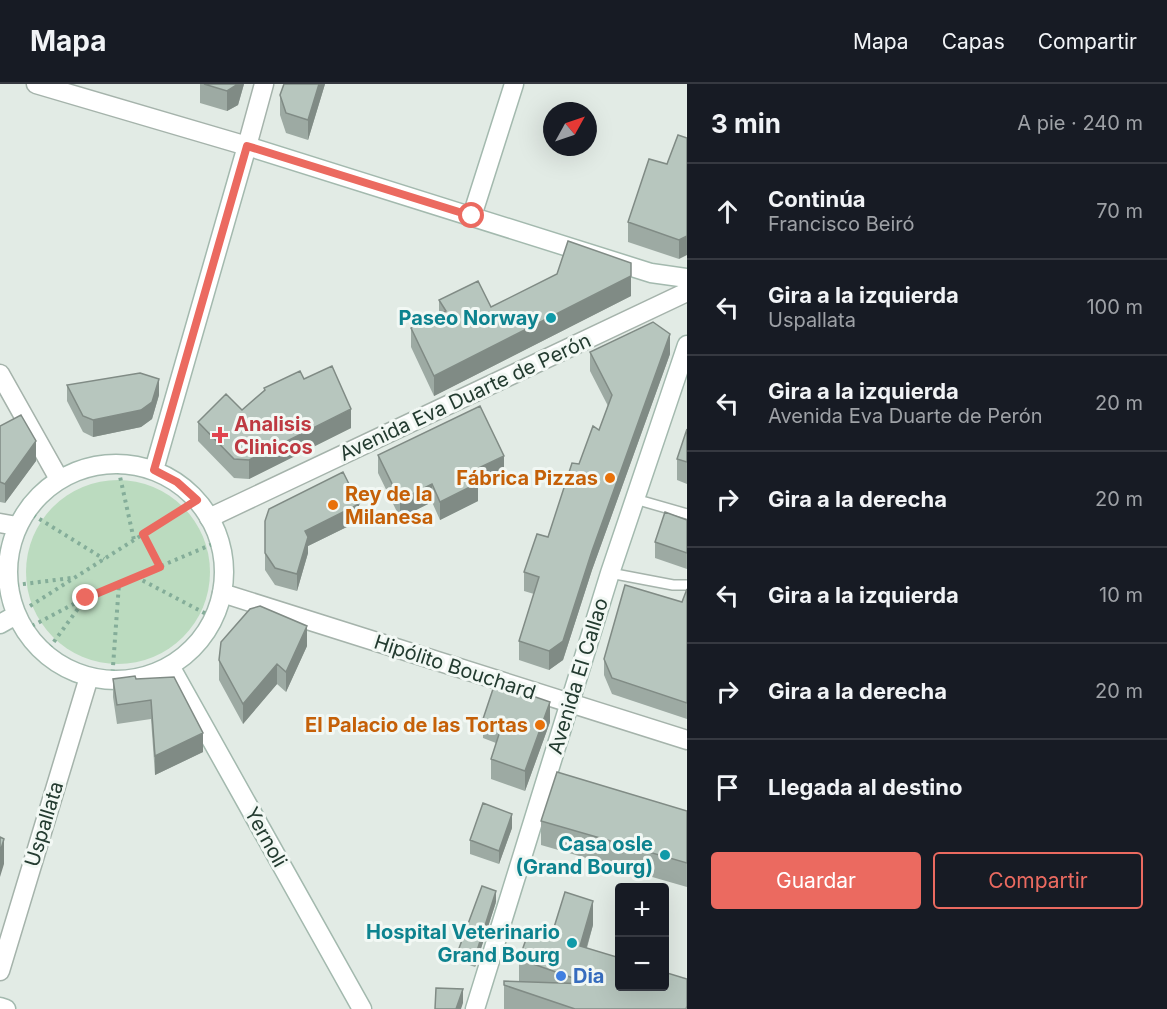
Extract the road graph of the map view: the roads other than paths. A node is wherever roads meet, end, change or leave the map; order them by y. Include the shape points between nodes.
1 (36, 84) edge
2 (264, 84) edge
3 (514, 84) edge
4 (247, 146) junction
5 (472, 216) junction
6 (687, 278) edge
7 (687, 292) edge
8 (687, 345) edge
9 (0, 374) edge
10 (154, 470) junction
11 (59, 479) junction
12 (635, 499) junction
13 (687, 514) edge
14 (209, 518) junction
15 (14, 520) edge
16 (610, 573) junction
17 (687, 585) edge
18 (222, 593) junction
19 (13, 623) edge
20 (170, 666) junction
21 (88, 677) junction
22 (570, 704) junction
23 (687, 741) edge
24 (0, 971) edge
25 (0, 1007) edge
26 (6, 1009) edge
27 (362, 1009) edge
28 (475, 1009) edge

1 - 4 street
2 - 4 street
3 - 5 street
4 - 5 street
4 - 10 street
5 - 6 street via 651,273
7 - 14 street, Avenida Eva Duarte de Perón
8 - 12 street, Avenida El Callao
9 - 11 street
10 - 11 street via 117,463 77,470
10 - 14 street via 177,482
11 - 15 street
12 - 13 lane
12 - 16 street, Avenida El Callao
14 - 18 street via 220,541
15 - 19 street via 8,586
16 - 17 lane
16 - 22 street, Avenida El Callao
18 - 20 street via 203,637
18 - 22 street, Hipólito Bouchard
19 - 21 street via 45,654
20 - 21 street via 142,677
20 - 27 street, Yernoli
21 - 24 street, Uspallata
22 - 23 street, Hipólito Bouchard
22 - 28 street, Avenida El Callao
25 - 26 street

